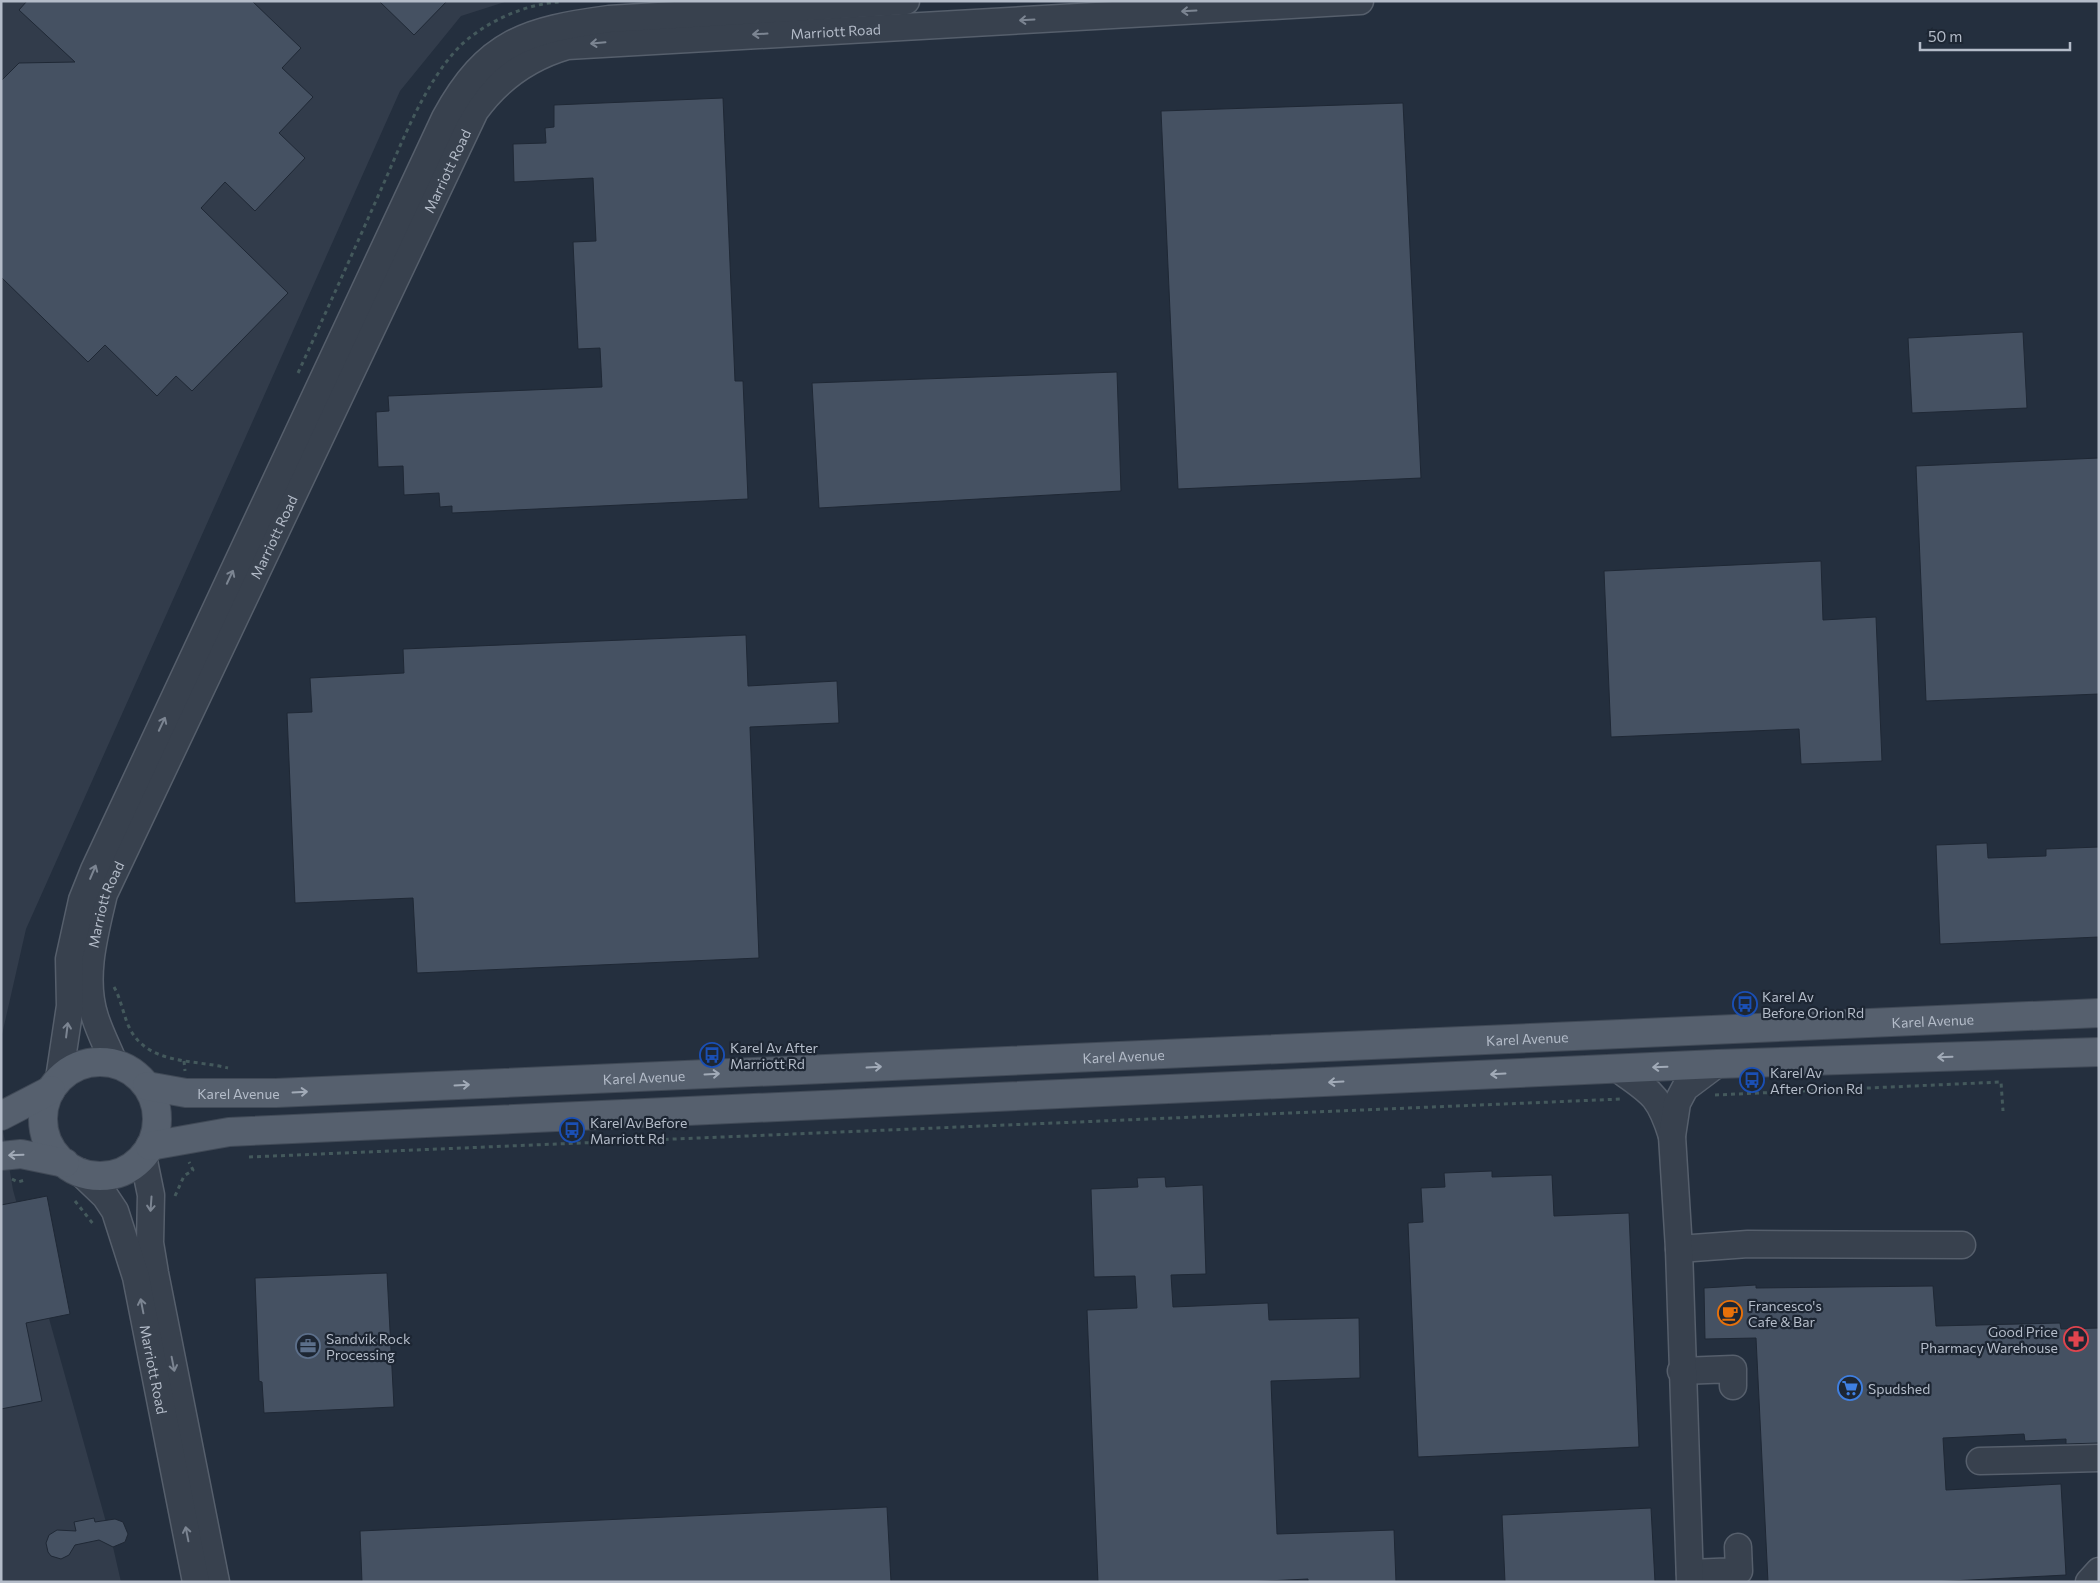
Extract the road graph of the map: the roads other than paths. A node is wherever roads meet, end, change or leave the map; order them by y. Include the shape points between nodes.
1 (906, 1) edge
2 (1360, 1) edge
3 (2099, 1012) edge
4 (1917, 1021) junction
5 (2099, 1052) edge
6 (2060, 1054) junction
7 (114, 1064) junction
8 (1716, 1064) junction
9 (1618, 1068) junction
10 (55, 1084) junction
11 (147, 1086) junction
12 (1, 1116) edge
13 (1672, 1136) junction
14 (146, 1151) junction
15 (1, 1156) edge
16 (71, 1176) junction
17 (1954, 1237) dead end
18 (1679, 1249) junction
19 (1681, 1371) junction
20 (1733, 1386) dead end
21 (2099, 1458) edge
22 (1980, 1461) dead end
23 (1738, 1547) dead end
24 (2099, 1571) edge
25 (1690, 1578) edge
26 (196, 1582) edge
27 (216, 1582) edge
28 (2089, 1582) edge

10 -> 1 street, Marriott Road via 70,1006 69,959 82,900 91,877 445,118 468,81 511,42 560,25 609,19
2 -> 7 street, Marriott Road via 575,45 533,58 508,75 475,111 104,894 91,962 92,998 94,1015
3 - 4 main road, Karel Avenue
4 - 6 main road via 1926,1032 1951,1038
11 -> 4 main road, Karel Avenue via 186,1094 276,1093
5 - 6 main road
6 -> 8 main road
7 - 10 main road, Karel Avenue via 85,1064 71,1070
7 - 11 main road, Karel Avenue via 138,1076
8 -> 9 main road
8 - 13 street via 1685,1088 1677,1104
9 - 13 street via 1663,1107
9 -> 14 main road via 229,1132
10 - 12 main road, Karel Avenue
10 - 16 main road via 44,1106 43,1122 46,1137
11 - 14 main road via 157,1115 156,1131
13 - 18 street
14 - 16 main road via 130,1167 114,1174
14 -> 27 street, Marriott Road via 152,1195 150,1243
16 -> 15 main road via 21,1154
26 -> 16 street, Marriott Road via 136,1277 115,1212 105,1196
17 - 18 street via 1747,1235
18 - 19 street
19 - 20 street via 1733,1369
19 - 25 street
21 - 22 street
23 - 25 street via 1739,1572
24 - 28 street

